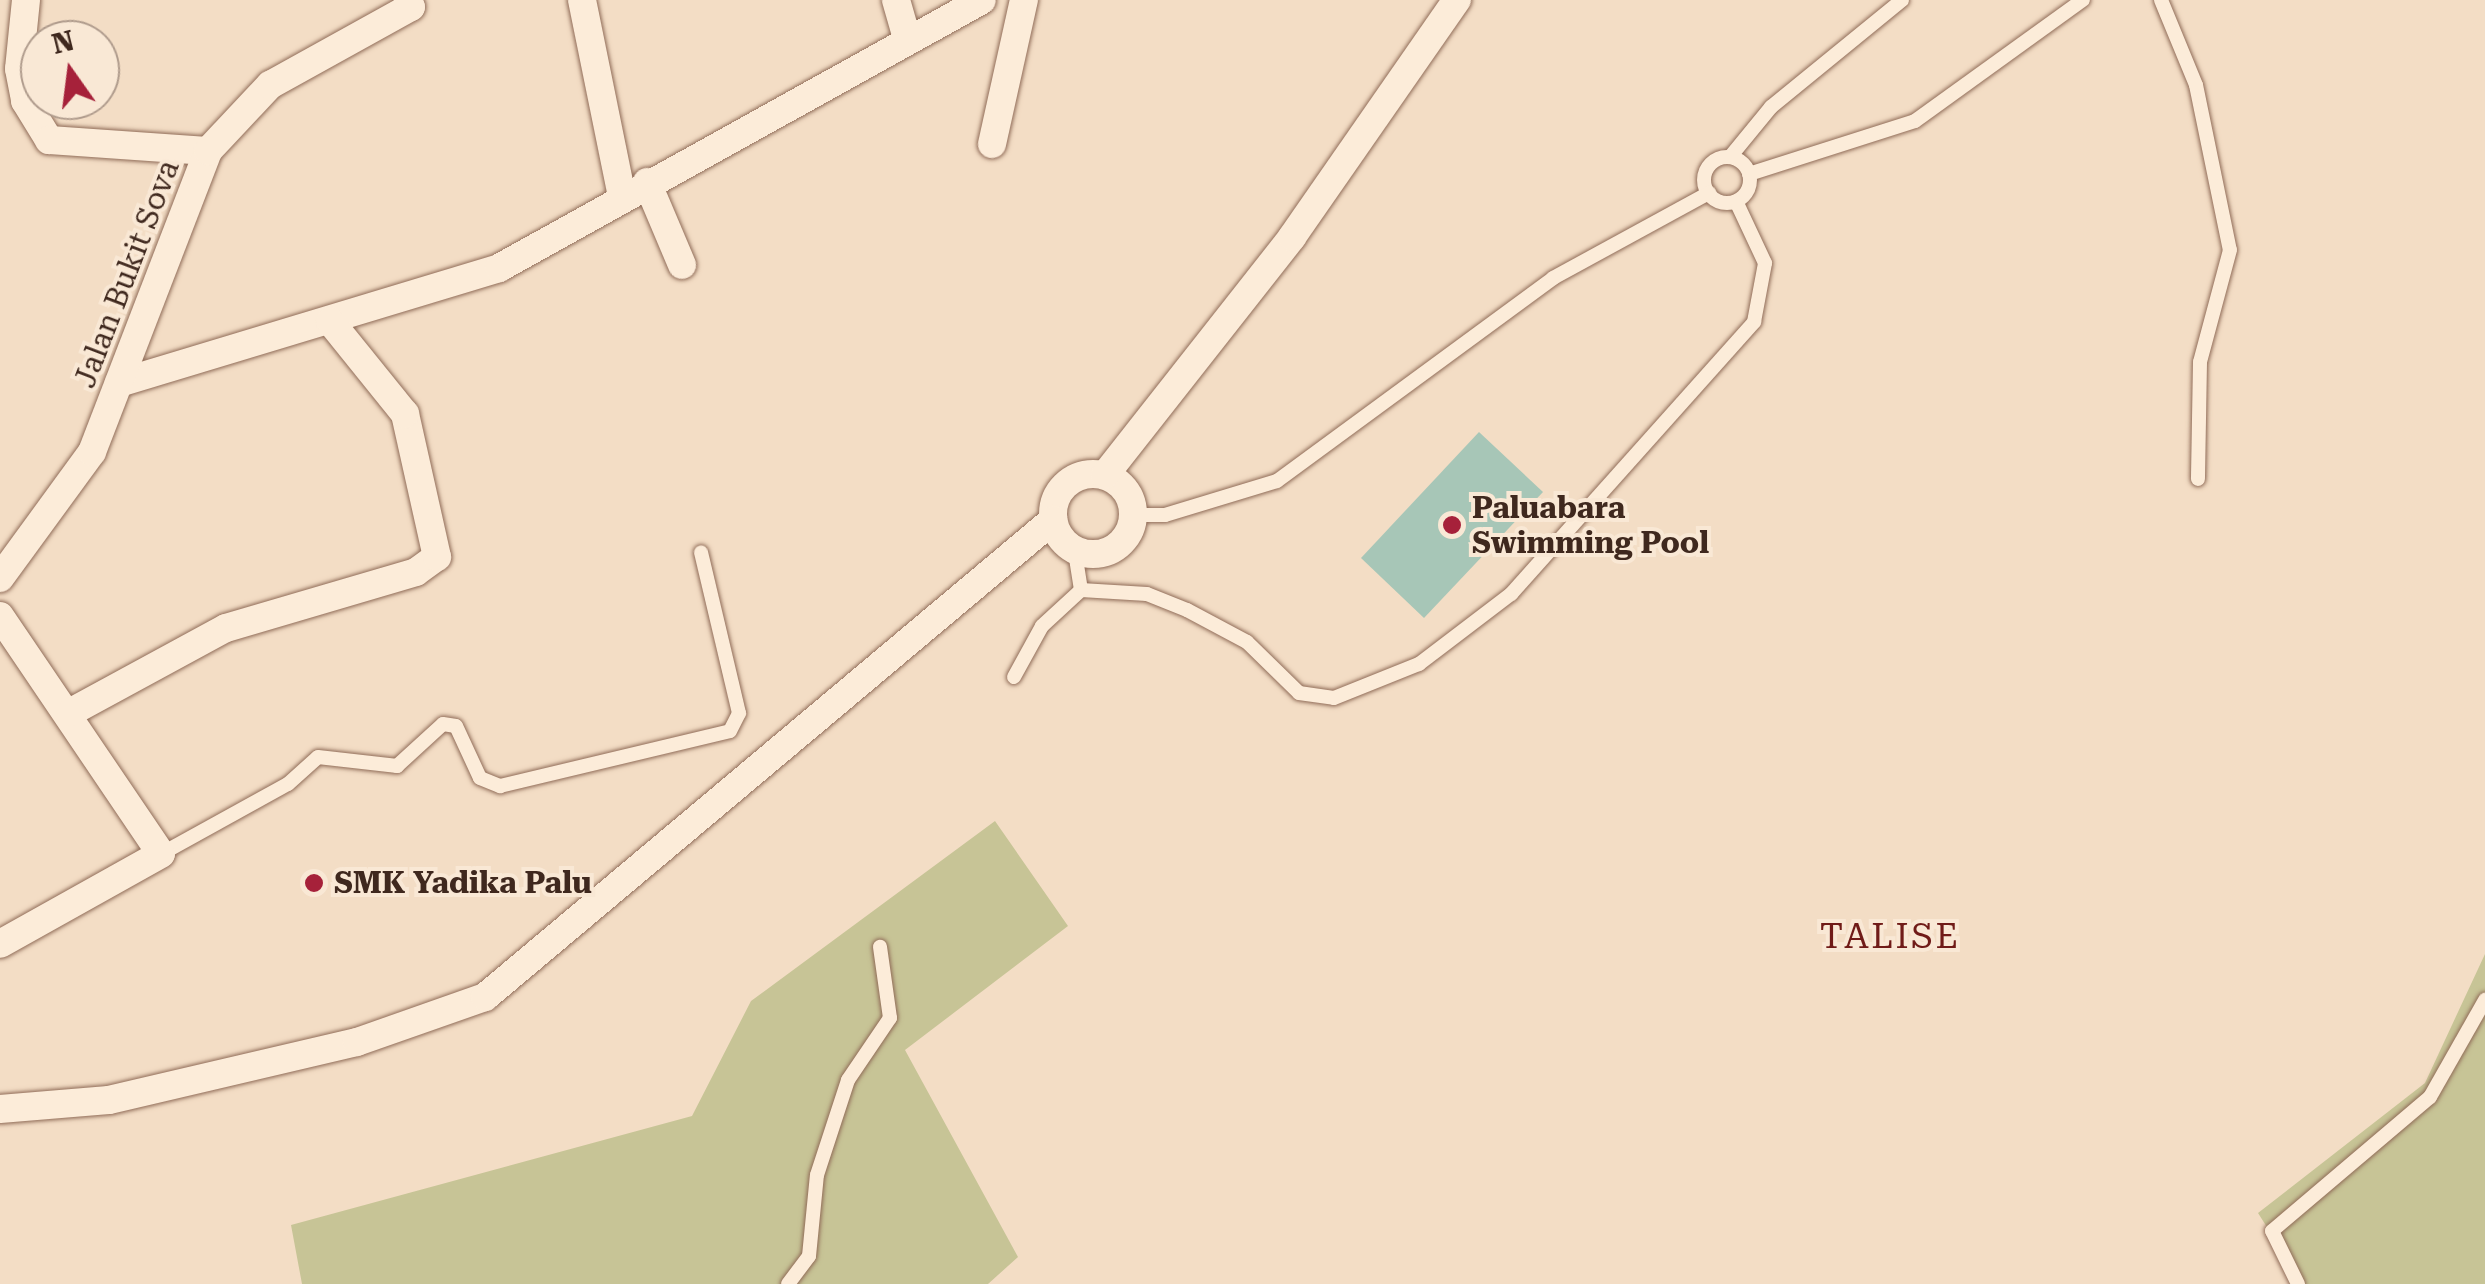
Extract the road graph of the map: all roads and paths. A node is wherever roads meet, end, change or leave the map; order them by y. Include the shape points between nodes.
1 (26, 0) edge
2 (896, 0) edge
3 (982, 0) edge
4 (1024, 0) edge
5 (1457, 0) edge
6 (1902, 0) edge
7 (2083, 0) edge
8 (2161, 0) edge
9 (593, 3) edge
10 (410, 4) edge
11 (907, 38) junction
12 (992, 144) dead end
13 (208, 152) junction
14 (1730, 157) junction
15 (1749, 174) junction
16 (648, 182) junction
17 (1708, 193) junction
18 (622, 197) junction
19 (1736, 201) junction
20 (682, 265) dead end
21 (330, 322) junction
22 (119, 383) junction
23 (1104, 475) junction
24 (2198, 479) dead end
25 (1133, 515) junction
26 (1052, 520) junction
27 (1075, 550) junction
28 (700, 552) dead end
29 (0, 578) edge
30 (1082, 590) junction
31 (0, 616) edge
32 (1014, 677) dead end
33 (71, 712) junction
34 (160, 854) junction
35 (0, 944) edge
36 (880, 946) dead end
37 (2485, 1000) edge
38 (0, 1110) edge
39 (788, 1284) edge
40 (2298, 1284) edge

1 - 13 street via 18,69 25,101 49,140
2 - 11 street
3 - 11 street
4 - 12 street
5 - 23 street via 1292,236
6 - 14 lane via 1770,106
7 - 15 lane via 1915,121
8 - 24 lane via 2196,85 2230,250 2200,362
9 - 18 street
10 - 13 street, Jalan Bukit Sova via 270,84
11 - 16 street
13 - 22 street, Jalan Bukit Sova
14 - 15 lane
14 - 17 lane via 1709,166
15 - 19 lane
16 - 18 street
16 - 20 street
17 - 19 lane
17 - 25 lane via 1553,278 1292,472 1242,496
18 - 21 street via 499,268
19 - 30 lane via 1765,263 1754,322 1512,594 1419,664 1334,698 1299,693 1248,642 1187,610 1147,594
21 - 22 street
21 - 33 street via 405,414 438,557 416,572 226,628
22 - 29 street, Jalan Bukit Sova via 78,478
23 - 25 street via 1123,487
23 - 26 street via 1063,486
25 - 27 street via 1116,547
26 - 27 street
26 - 38 street via 485,997 357,1042 108,1100
27 - 30 lane
28 - 34 lane via 739,712 730,731 500,786 480,778 456,726 443,724 397,766 318,757 288,784
30 - 32 lane via 1042,626
31 - 33 street
33 - 34 street
34 - 35 street
36 - 39 lane via 890,1018 848,1080 817,1175 808,1256
37 - 40 lane via 2430,1097 2272,1231

